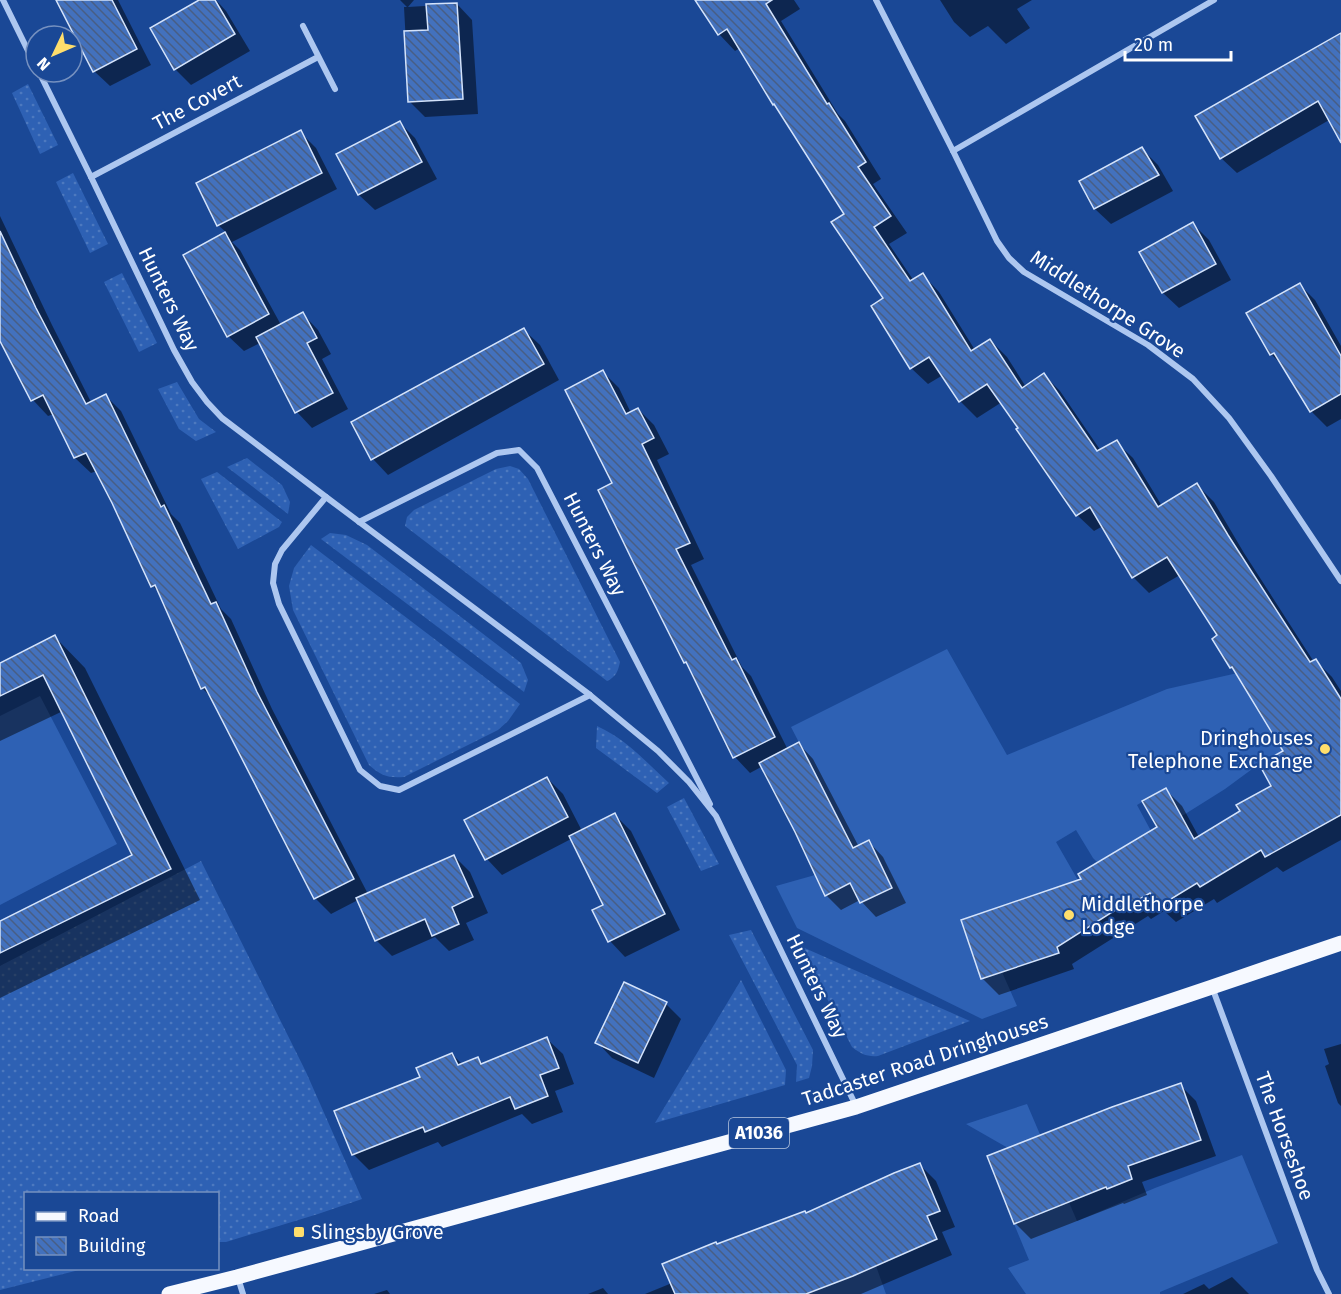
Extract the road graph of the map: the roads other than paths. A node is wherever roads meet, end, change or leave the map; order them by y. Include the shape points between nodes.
1 (3, 0) edge
2 (876, 0) edge
3 (1214, 0) edge
4 (303, 26) dead end
5 (24, 43) edge
6 (318, 57) junction
7 (45, 84) edge
8 (335, 89) dead end
9 (953, 151) junction
10 (91, 177) junction
11 (326, 497) junction
12 (359, 522) junction
13 (1341, 581) edge
14 (590, 695) junction
15 (716, 816) junction
16 (1341, 943) edge
17 (1212, 987) junction
18 (856, 1107) junction
19 (237, 1277) junction
20 (169, 1294) edge
21 (243, 1294) edge
22 (1329, 1294) edge

1 - 5 street
2 - 9 street, Middlethorpe Grove
3 - 9 street
4 - 6 street
6 - 8 street
6 - 10 street, The Covert
7 - 10 street, Hunters Way
9 - 13 street, Middlethorpe Grove via 1009,258 1024,272 1148,345 1193,379 1229,418
10 - 11 street, Hunters Way via 174,350 197,389 222,418
11 - 12 street, Hunters Way
11 - 14 street via 282,550 275,564 273,583 279,604 360,770 380,786 399,790
12 - 14 street, Hunters Way
12 - 15 street, Hunters Way via 497,453 519,450 537,468
14 - 15 street, Hunters Way via 658,751
15 - 18 street, Hunters Way
16 - 17 main road, Tadcaster Road Dringhouses / A1036
17 - 18 main road, Tadcaster Road Dringhouses / A1036
17 - 22 street, The Horseshoe
18 - 19 main road, Tadcaster Road Dringhouses / A1036
19 - 20 main road, Tadcaster Road Dringhouses / A1036
19 - 21 street

